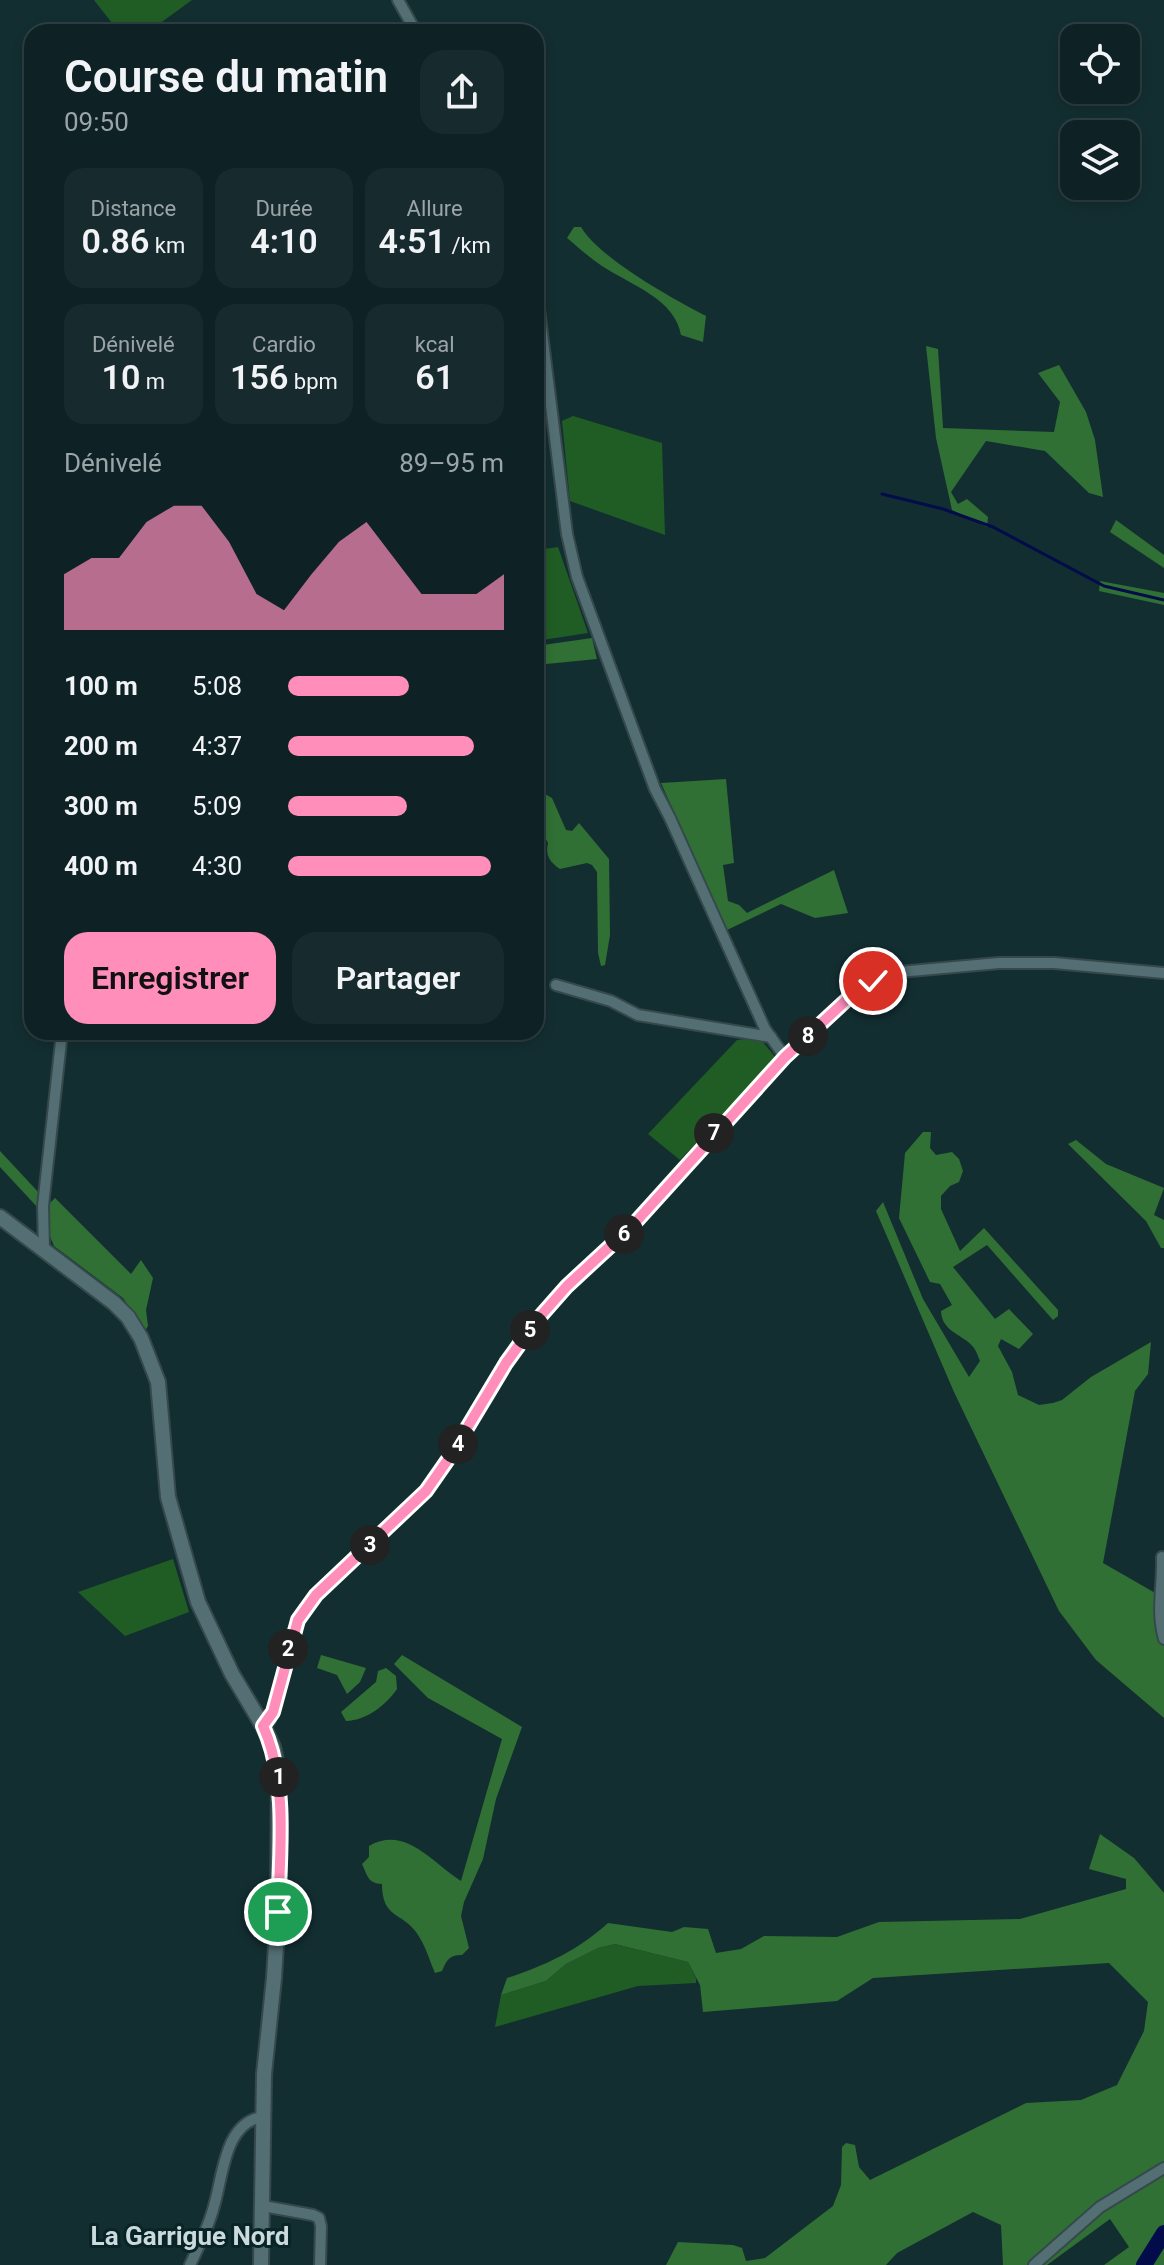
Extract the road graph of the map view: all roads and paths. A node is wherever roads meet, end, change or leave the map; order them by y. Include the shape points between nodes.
1 (398, 0) edge
2 (412, 24) edge
3 (544, 349) edge
4 (1164, 973) edge
5 (556, 985) dead end
6 (771, 1037) junction
7 (61, 1040) edge
8 (785, 1057) junction
9 (0, 1217) edge
10 (44, 1250) junction
11 (1162, 1557) dead end
12 (1164, 1639) edge
13 (263, 1726) junction
14 (262, 2117) junction
15 (1164, 2168) edge
16 (263, 2206) junction
17 (190, 2265) edge
18 (261, 2265) edge
19 (320, 2265) edge
20 (1034, 2265) edge

1 - 2 street
3 - 6 street via 577,577 655,789
4 - 8 street via 1054,963 899,972 854,993
5 - 6 street via 638,1015
6 - 8 street
7 - 10 street via 43,1206
8 - 13 street via 633,1225 537,1320 426,1491 316,1595 298,1620 273,1712
9 - 10 street
10 - 13 street via 128,1317 151,1358 168,1497 189,1573 213,1637
11 - 12 street via 1158,1616
13 - 14 street via 273,1747 279,1792 274,1978
14 - 16 street
14 - 17 street via 248,2121 233,2139 213,2210
15 - 20 street via 1100,2207
16 - 18 street
16 - 19 street via 319,2218

